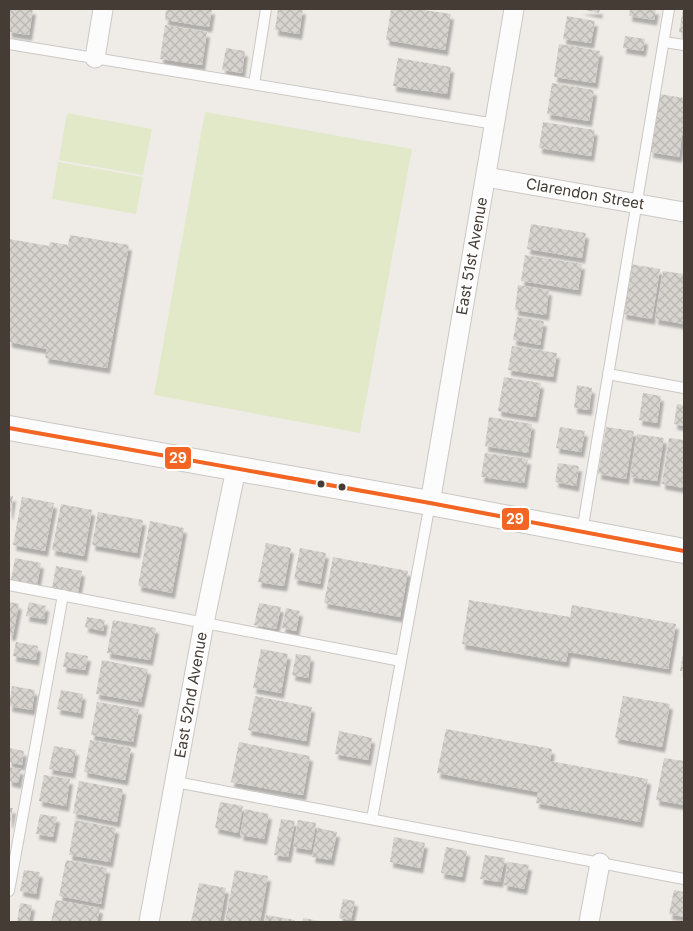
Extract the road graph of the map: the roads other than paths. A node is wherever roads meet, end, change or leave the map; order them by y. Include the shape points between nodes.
1 (103, 9) edge
2 (266, 9) edge
3 (514, 9) edge
4 (669, 9) edge
5 (664, 42) junction
6 (9, 44) edge
7 (684, 45) edge
8 (95, 58) junction
9 (254, 84) junction
10 (495, 124) junction
11 (486, 177) junction
12 (637, 203) junction
13 (684, 212) edge
14 (608, 374) junction
15 (684, 388) edge
16 (9, 428) edge
17 (236, 469) junction
18 (430, 503) junction
19 (582, 532) junction
20 (684, 551) edge
21 (9, 585) edge
22 (63, 595) junction
23 (204, 622) junction
24 (401, 661) junction
25 (176, 782) junction
26 (372, 819) junction
27 (600, 863) junction
28 (684, 879) edge
29 (9, 891) edge
30 (149, 922) edge
31 (589, 922) edge

1 - 8 street
2 - 9 lane
3 - 10 street, East 51st Avenue
4 - 5 lane
5 - 7 lane
5 - 12 lane
6 - 8 lane
8 - 9 lane
9 - 10 lane
10 - 11 street, East 51st Avenue
11 - 12 street, Clarendon Street
11 - 18 street, East 51st Avenue
12 - 13 street, Clarendon Street
12 - 14 lane
14 - 15 lane
14 - 19 lane
16 - 17 street
17 - 18 street
17 - 23 street, East 52nd Avenue
18 - 19 street
18 - 24 lane
19 - 20 street
21 - 22 lane
22 - 23 lane
22 - 29 lane
23 - 24 lane
23 - 25 street, East 52nd Avenue
24 - 26 lane
25 - 26 lane
25 - 30 street, East 52nd Avenue
26 - 27 lane
27 - 28 lane
27 - 31 street

